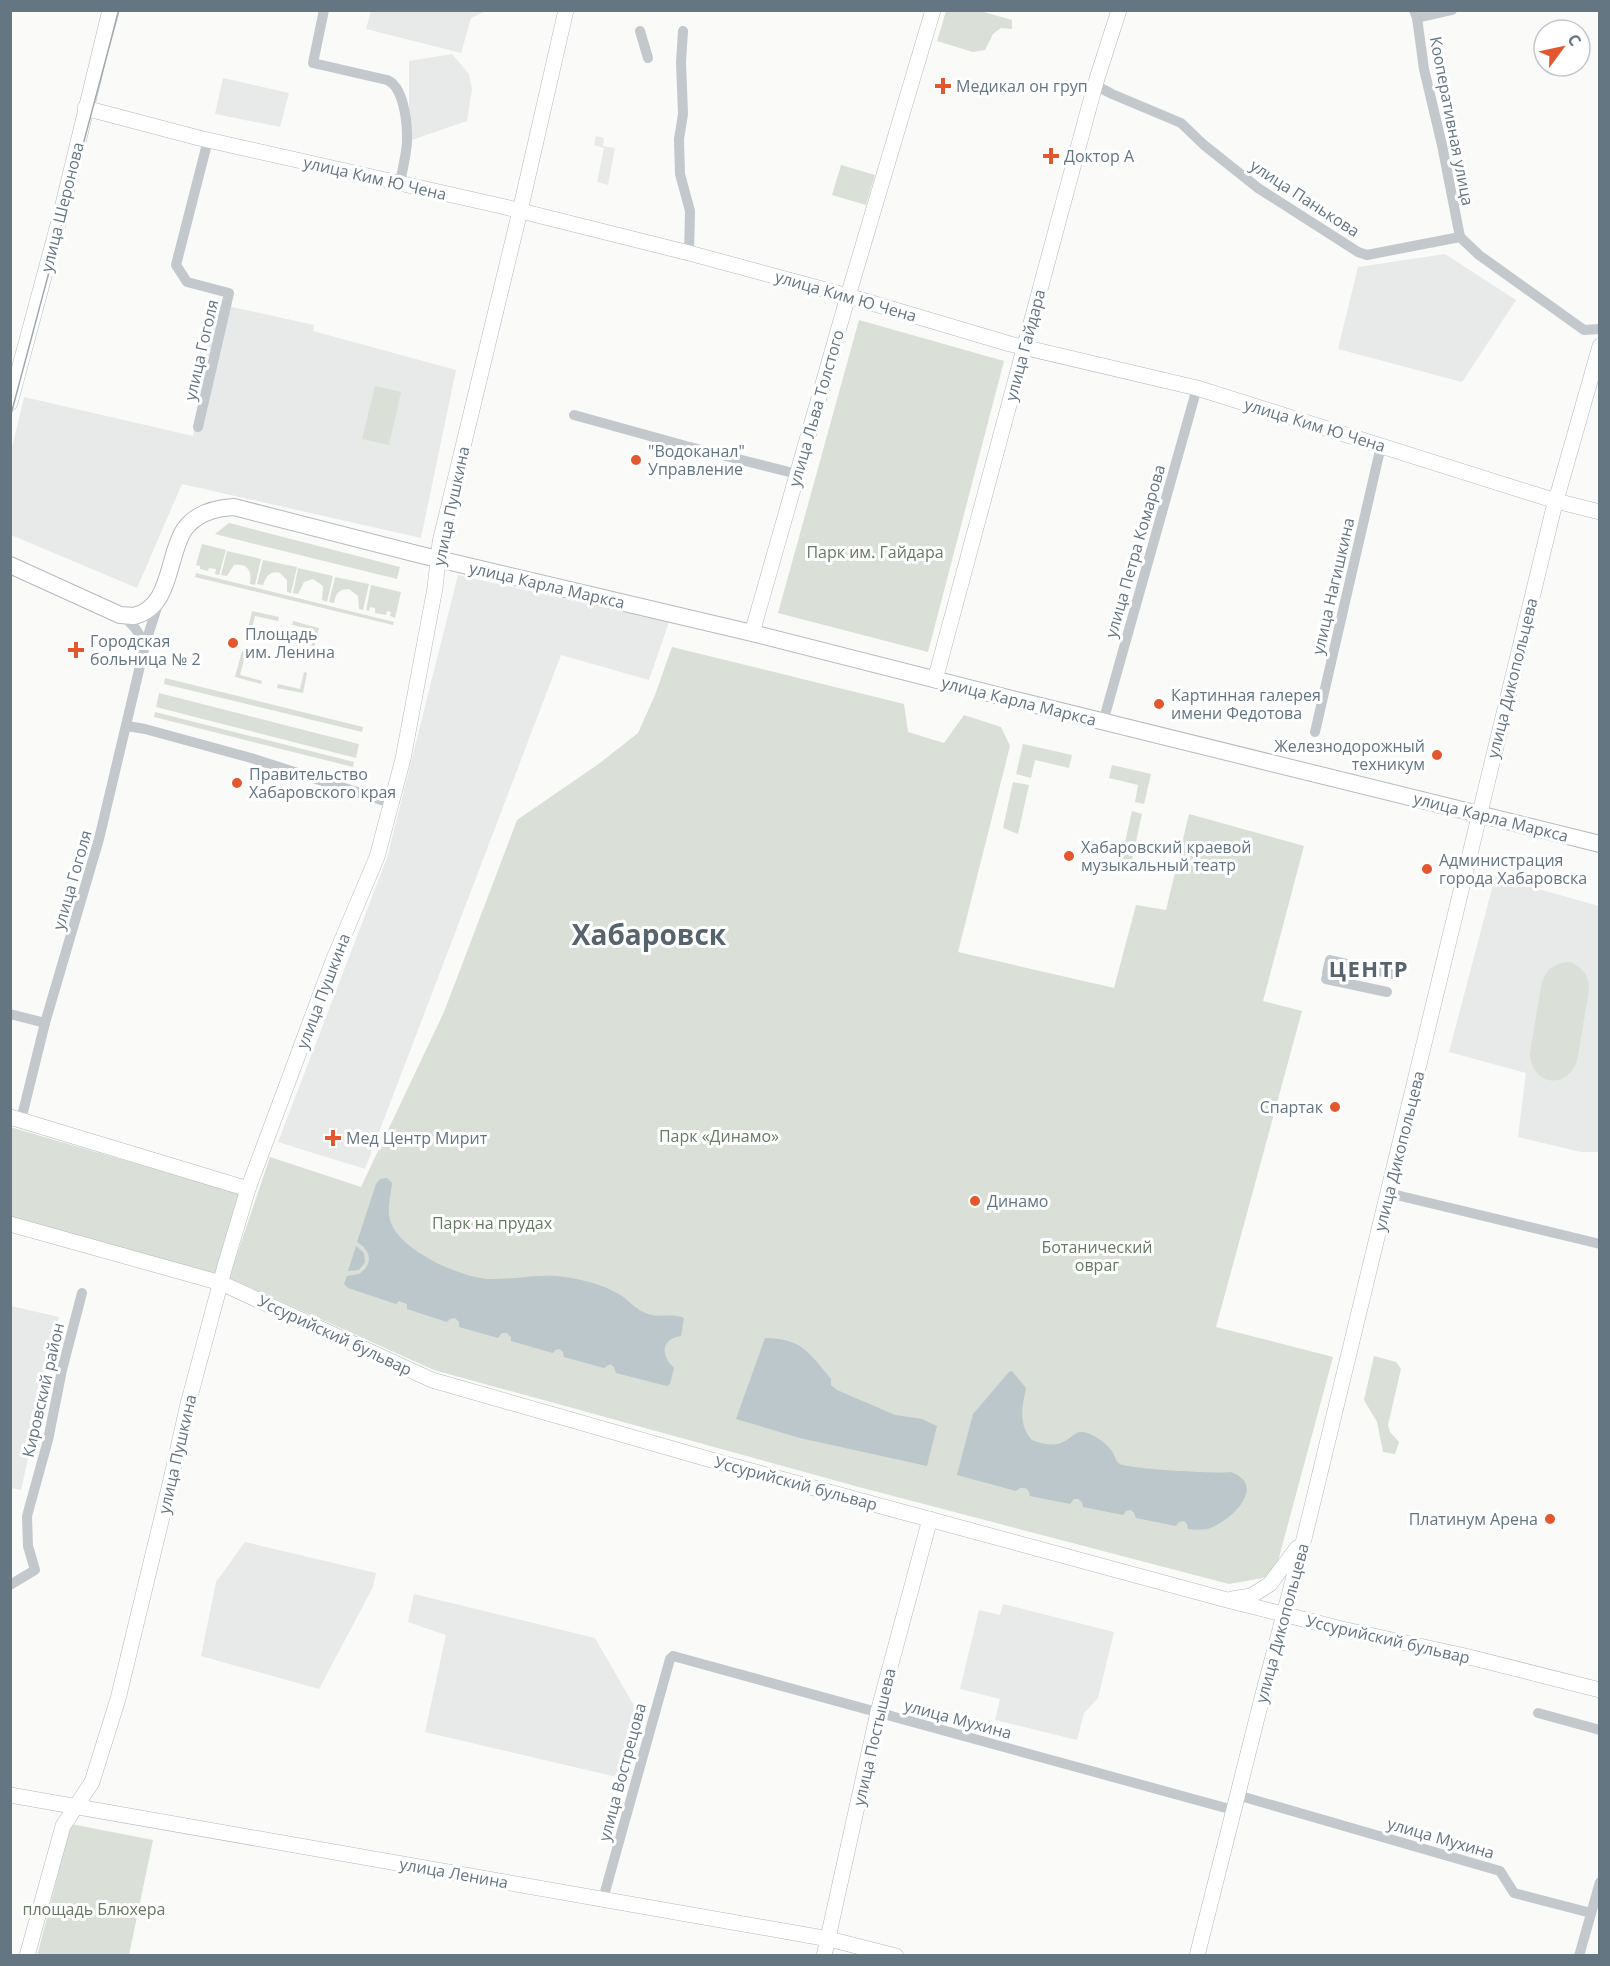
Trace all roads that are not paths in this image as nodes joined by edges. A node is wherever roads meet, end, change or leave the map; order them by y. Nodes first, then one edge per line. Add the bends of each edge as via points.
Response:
1 (110, 10) edge
2 (324, 10) edge
3 (566, 10) edge
4 (933, 10) edge
5 (1119, 10) edge
6 (1452, 10) edge
7 (1416, 14) edge
8 (683, 31) dead end
9 (640, 32) dead end
10 (648, 58) dead end
11 (1095, 85) junction
12 (85, 108) junction
13 (208, 140) junction
14 (399, 184) junction
15 (520, 211) junction
16 (1460, 237) junction
17 (689, 253) junction
18 (848, 296) junction
19 (1599, 329) edge
20 (1599, 346) edge
21 (1024, 347) junction
22 (1197, 388) junction
23 (10, 403) edge
24 (574, 415) dead end
25 (198, 427) dead end
26 (1381, 446) junction
27 (797, 474) junction
28 (1556, 501) junction
29 (1599, 512) edge
30 (438, 559) junction
31 (10, 565) edge
32 (161, 592) junction
33 (120, 615) junction
34 (752, 633) junction
35 (145, 645) junction
36 (935, 680) junction
37 (1103, 722) junction
38 (127, 726) junction
39 (1315, 732) dead end
40 (391, 803) junction
41 (1479, 815) junction
42 (1599, 844) edge
43 (1365, 968) junction
44 (1391, 974) dead end
45 (1360, 986) junction
46 (1387, 992) dead end
47 (10, 1014) edge
48 (45, 1023) junction
49 (16, 1119) edge
50 (248, 1189) junction
51 (1388, 1193) junction
52 (10, 1224) edge
53 (1599, 1244) edge
54 (221, 1282) junction
55 (82, 1293) dead end
56 (930, 1519) junction
57 (1305, 1535) junction
58 (10, 1585) edge
59 (1227, 1600) junction
60 (1284, 1614) junction
61 (675, 1657) joint
62 (1599, 1690) edge
63 (878, 1712) junction
64 (1538, 1713) dead end
65 (1599, 1730) edge
66 (10, 1795) edge
67 (1235, 1803) junction
68 (76, 1806) junction
69 (1599, 1882) edge
70 (603, 1899) junction
71 (1591, 1913) junction
72 (829, 1939) junction
73 (27, 1956) edge
74 (824, 1956) edge
75 (896, 1956) edge
76 (1197, 1956) edge
77 (1579, 1956) edge

1 - 12 street, улица Шеронова
2 - 14 street via 313,63 387,80 399,90 407,137
3 - 15 street, улица Пушкина
4 - 18 street, улица Льва Толстого
5 - 11 street, улица Гайдара
6 - 7 street
7 - 16 street, Кооперативная улица
8 - 17 street via 683,114 679,139 680,174 690,211
9 - 10 street
11 - 16 street, улица Панькова via 1181,123 1258,188 1358,252 1367,255
11 - 21 street, улица Гайдара
12 - 13 street, улица Ким Ю Чена
12 - 23 street, улица Шеронова
13 - 14 street, улица Ким Ю Чена
13 - 25 street, улица Гоголя via 176,265 187,282 229,293
14 - 15 street, улица Ким Ю Чена
15 - 17 street, улица Ким Ю Чена
15 - 30 street, улица Пушкина
16 - 19 street via 1584,330
17 - 18 street, улица Ким Ю Чена
18 - 21 street, улица Ким Ю Чена
18 - 27 street, улица Льва Толстого
20 - 28 street, улица Дикопольцева
21 - 22 street, улица Ким Ю Чена
21 - 36 street, улица Гайдара
22 - 26 street, улица Ким Ю Чена
22 - 37 street, улица Петра Комарова
24 - 27 street
26 - 28 street, улица Ким Ю Чена
26 - 39 street, улица Нагишкина
27 - 34 street, улица Льва Толстого
28 - 29 street, улица Ким Ю Чена
28 - 41 street, улица Дикопольцева
30 - 32 main road, улица Карла Маркса via 234,507 224,508 203,515 185,529
30 - 34 main road, улица Карла Маркса
30 - 40 street, улица Пушкина via 403,759
31 - 33 main road
32 - 33 main road via 147,609 134,616
32 - 35 street, улица Гоголя
33 - 35 street via 130,621
34 - 36 main road, улица Карла Маркса
35 - 38 street, улица Гоголя
36 - 37 main road, улица Карла Маркса
37 - 41 main road, улица Карла Маркса
38 - 40 street via 251,758
38 - 48 street, улица Гоголя via 86,890
40 - 50 street, улица Пушкина via 377,857 333,961
41 - 42 main road, улица Карла Маркса
41 - 51 street, улица Дикопольцева
43 - 44 street
43 - 45 street
43 - 45 street via 1330,960 1326,976
45 - 46 street
47 - 48 street
48 - 49 street, улица Гоголя
49 - 50 street
50 - 54 street, улица Пушкина
51 - 53 street
51 - 57 street, улица Дикопольцева
52 - 54 street, Уссурийский бульвар
54 - 56 street, Уссурийский бульвар via 432,1380
54 - 68 street, улица Пушкина via 118,1699 92,1782
55 - 58 street, Кировский район via 27,1516 28,1546 35,1570
56 - 59 street, Уссурийский бульвар
56 - 63 street, улица Постышева
57 - 59 street via 1270,1584 1251,1596
57 - 60 street, улица Дикопольцева
59 - 60 street, Уссурийский бульвар
60 - 62 street, Уссурийский бульвар
60 - 67 street, улица Дикопольцева
61 - 63 street, улица Мухина
61 - 70 street, улица Вострецова via 670,1659
63 - 67 street, улица Мухина
63 - 72 street, улица Постышева
64 - 65 street
66 - 68 street, улица Ленина
67 - 71 street, улица Мухина via 1500,1871 1514,1893
67 - 76 street, улица Дикопольцева
68 - 70 street, улица Ленина
68 - 73 street, улица Пушкина via 63,1826
69 - 71 street
70 - 72 street, улица Ленина
71 - 77 street
72 - 74 street, улица Постышева
72 - 75 street, улица Ленина

